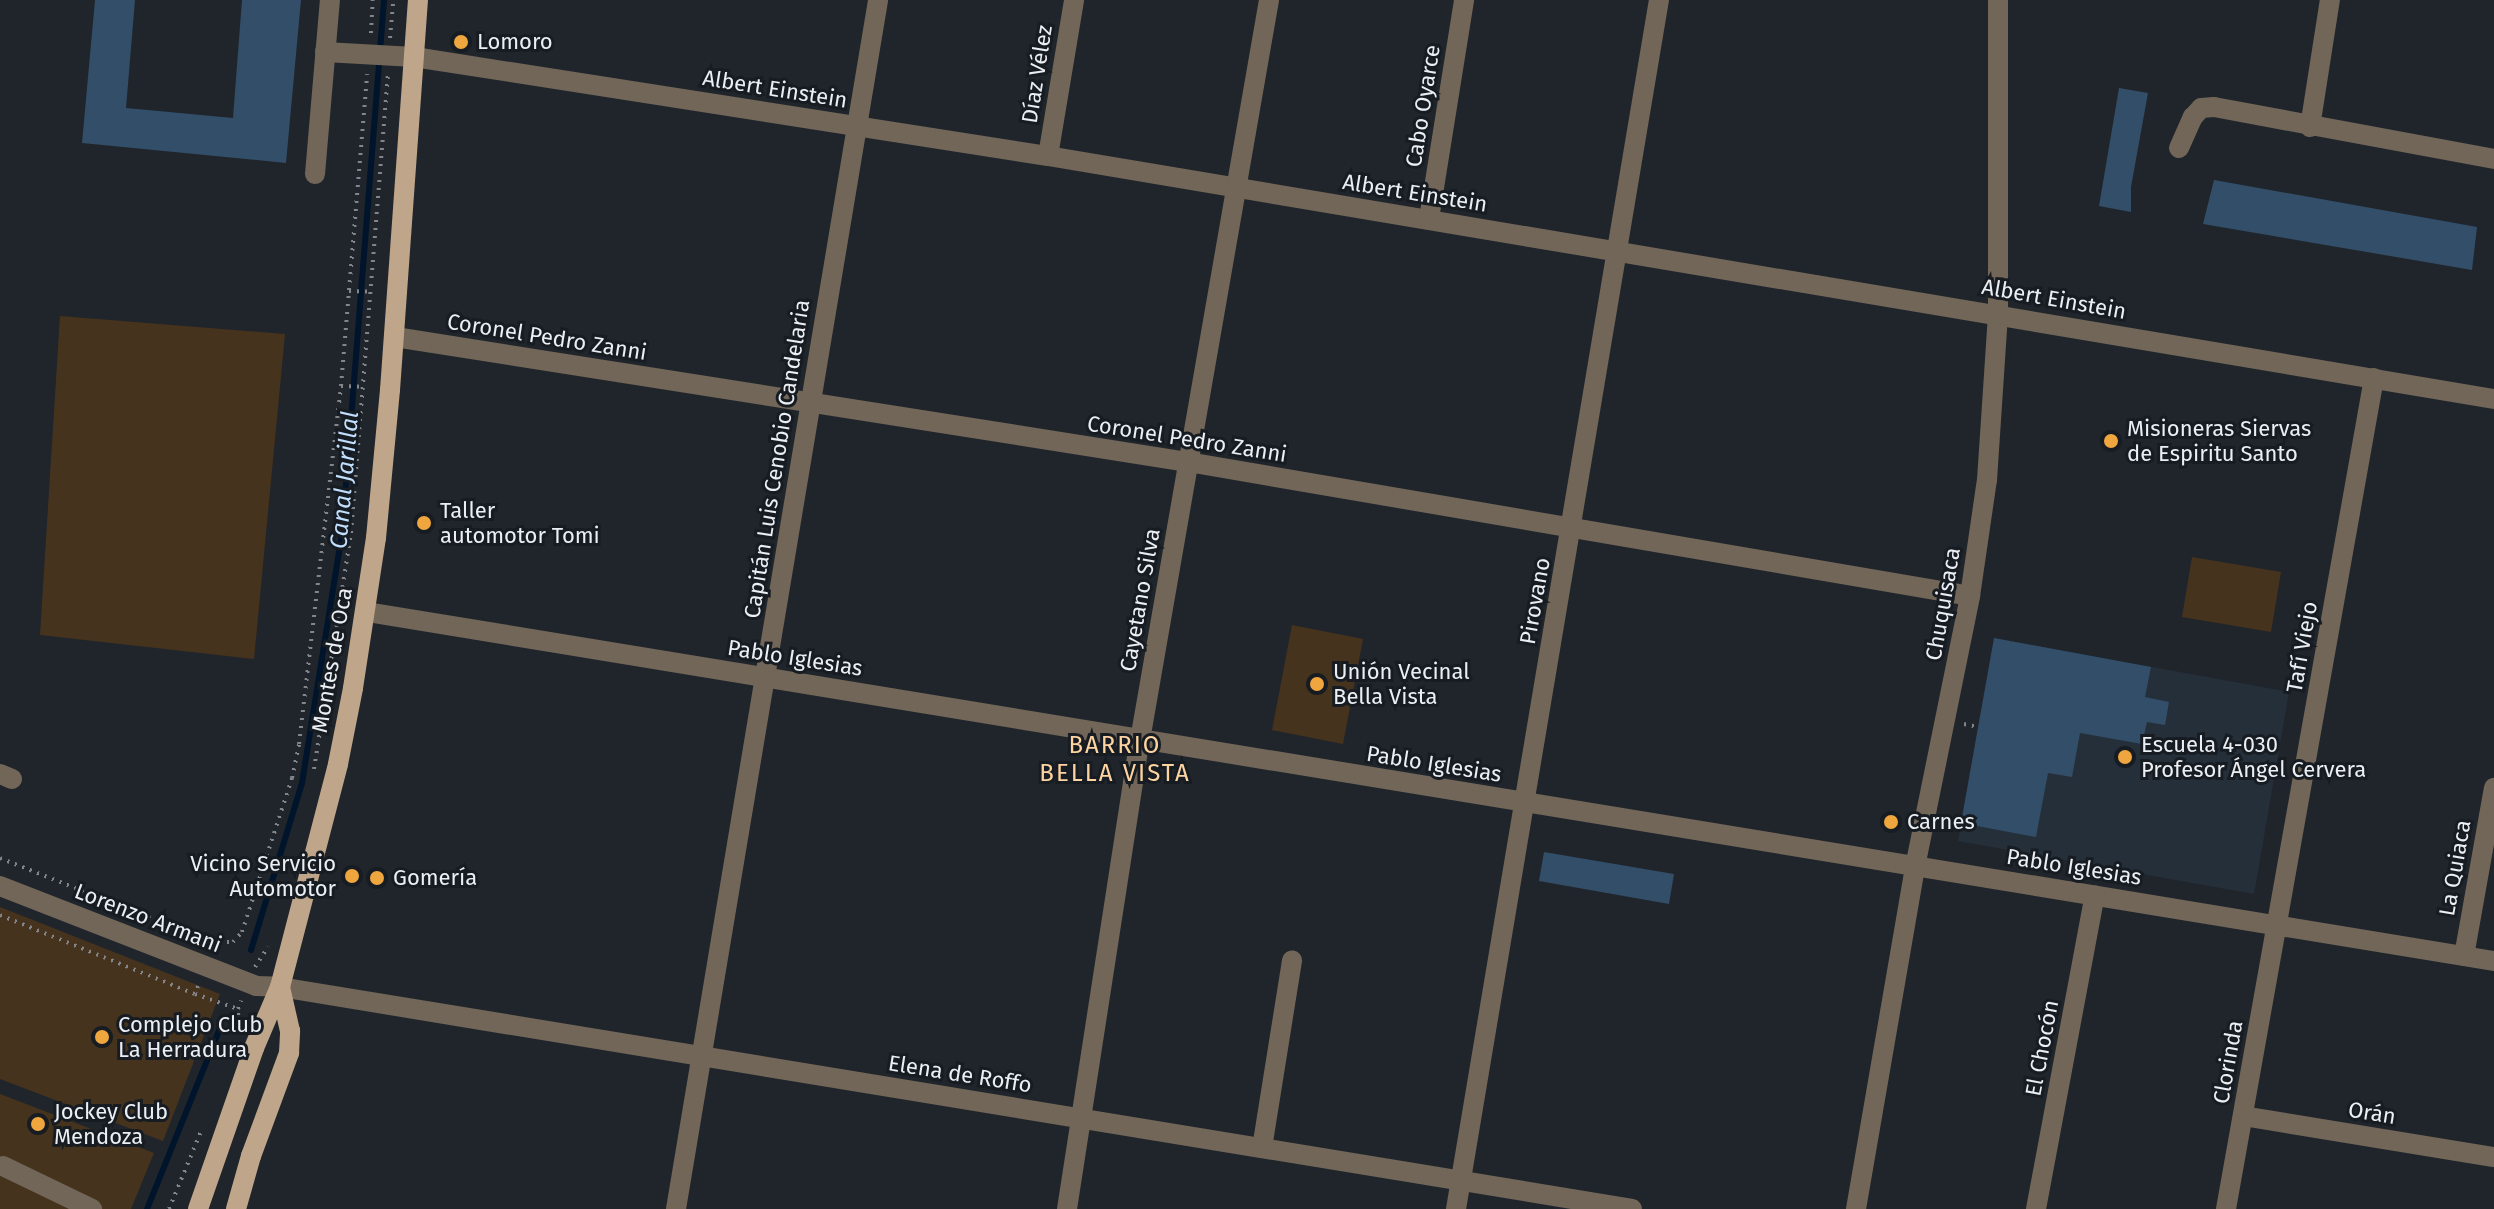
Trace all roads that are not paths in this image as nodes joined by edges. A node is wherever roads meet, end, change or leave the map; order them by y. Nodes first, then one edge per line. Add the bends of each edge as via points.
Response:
1 (330, 0) edge
2 (418, 0) edge
3 (878, 0) edge
4 (1074, 0) edge
5 (1269, 0) edge
6 (1464, 0) edge
7 (1659, 0) edge
8 (1998, 0) edge
9 (2330, 0) edge
10 (325, 52) junction
11 (414, 57) junction
12 (857, 126) junction
13 (2310, 127) junction
14 (2179, 148) dead end
15 (1048, 156) junction
16 (2494, 159) edge
17 (315, 174) dead end
18 (1237, 188) junction
19 (1429, 219) junction
20 (1617, 251) junction
21 (1998, 314) junction
22 (395, 337) junction
23 (2374, 378) junction
24 (2494, 399) edge
25 (810, 402) junction
26 (1188, 462) junction
27 (1571, 529) junction
28 (1970, 596) junction
29 (367, 612) junction
30 (765, 678) junction
31 (1140, 740) junction
32 (2494, 788) edge
33 (1524, 803) junction
34 (1915, 867) junction
35 (0, 886) edge
36 (2095, 895) junction
37 (2277, 924) junction
38 (2464, 956) junction
39 (1292, 960) dead end
40 (2494, 961) edge
41 (280, 987) junction
42 (701, 1056) junction
43 (2243, 1116) junction
44 (1080, 1118) junction
45 (1262, 1148) junction
46 (2494, 1157) edge
47 (3, 1166) dead end
48 (1461, 1181) junction
49 (92, 1209) edge
50 (198, 1209) edge
51 (236, 1209) edge
52 (676, 1209) edge
53 (1067, 1209) edge
54 (1456, 1209) edge
55 (1632, 1209) edge
56 (1856, 1209) edge
57 (2036, 1209) edge
58 (2226, 1209) edge

1 - 10 street
2 - 11 main road, Montes de Oca
3 - 12 street, Capitán Luis Cenobio Candelaria
4 - 15 street, Díaz Vélez
5 - 18 street, Cayetano Silva
6 - 19 street, Cabo Oyarce
7 - 20 street, Pirovano
8 - 21 street, Chuquisaca
9 - 13 street
10 - 11 street, Albert Einstein
10 - 17 street
11 - 12 street, Albert Einstein
11 - 22 main road, Montes de Oca
12 - 15 street, Albert Einstein
12 - 25 street, Capitán Luis Cenobio Candelaria
13 - 14 street via 2201,108
13 - 16 street
15 - 18 street, Albert Einstein
18 - 19 street, Albert Einstein
18 - 26 street, Cayetano Silva
19 - 20 street, Albert Einstein
20 - 21 street, Albert Einstein
20 - 27 street, Pirovano
21 - 23 street, Albert Einstein
21 - 28 street, Chuquisaca via 1987,480
22 - 25 street, Coronel Pedro Zanni
22 - 29 main road, Montes de Oca
23 - 24 street, Albert Einstein
23 - 37 street, Tafí Viejo
25 - 26 street, Coronel Pedro Zanni
25 - 30 street, Capitán Luis Cenobio Candelaria
26 - 27 street, Coronel Pedro Zanni
26 - 31 street, Cayetano Silva
27 - 28 street, Coronel Pedro Zanni
27 - 33 street, Pirovano
28 - 34 street, Chuquisaca
29 - 30 street, Pablo Iglesias
29 - 41 main road, Montes de Oca via 338,764
30 - 31 street, Pablo Iglesias
30 - 42 street, Capitán Luis Cenobio Candelaria
31 - 33 street, Pablo Iglesias
31 - 44 street, Cayetano Silva
32 - 38 street, La Quiaca
33 - 34 street, Pablo Iglesias
33 - 48 street, Pirovano
34 - 36 street, Pablo Iglesias
34 - 56 street, Chuquisaca
35 - 41 street, Lorenzo Armani via 248,983
36 - 37 street, Pablo Iglesias
36 - 57 street, El Chocón
37 - 38 street, Pablo Iglesias
37 - 43 street, Clorinda
38 - 40 street, Pablo Iglesias
39 - 45 street
41 - 42 street, Elena de Roffo
41 - 50 main road, Montes de Oca
41 - 51 main road, Montes de Oca via 289,1053
42 - 44 street, Elena de Roffo
42 - 52 street, Capitán Luis Cenobio Candelaria
43 - 46 street, Orán
43 - 58 street, Clorinda
44 - 45 street, Elena de Roffo
44 - 53 street, Cayetano Silva
45 - 48 street, Elena de Roffo
47 - 49 street
48 - 54 street, Pirovano
48 - 55 street, Elena de Roffo

